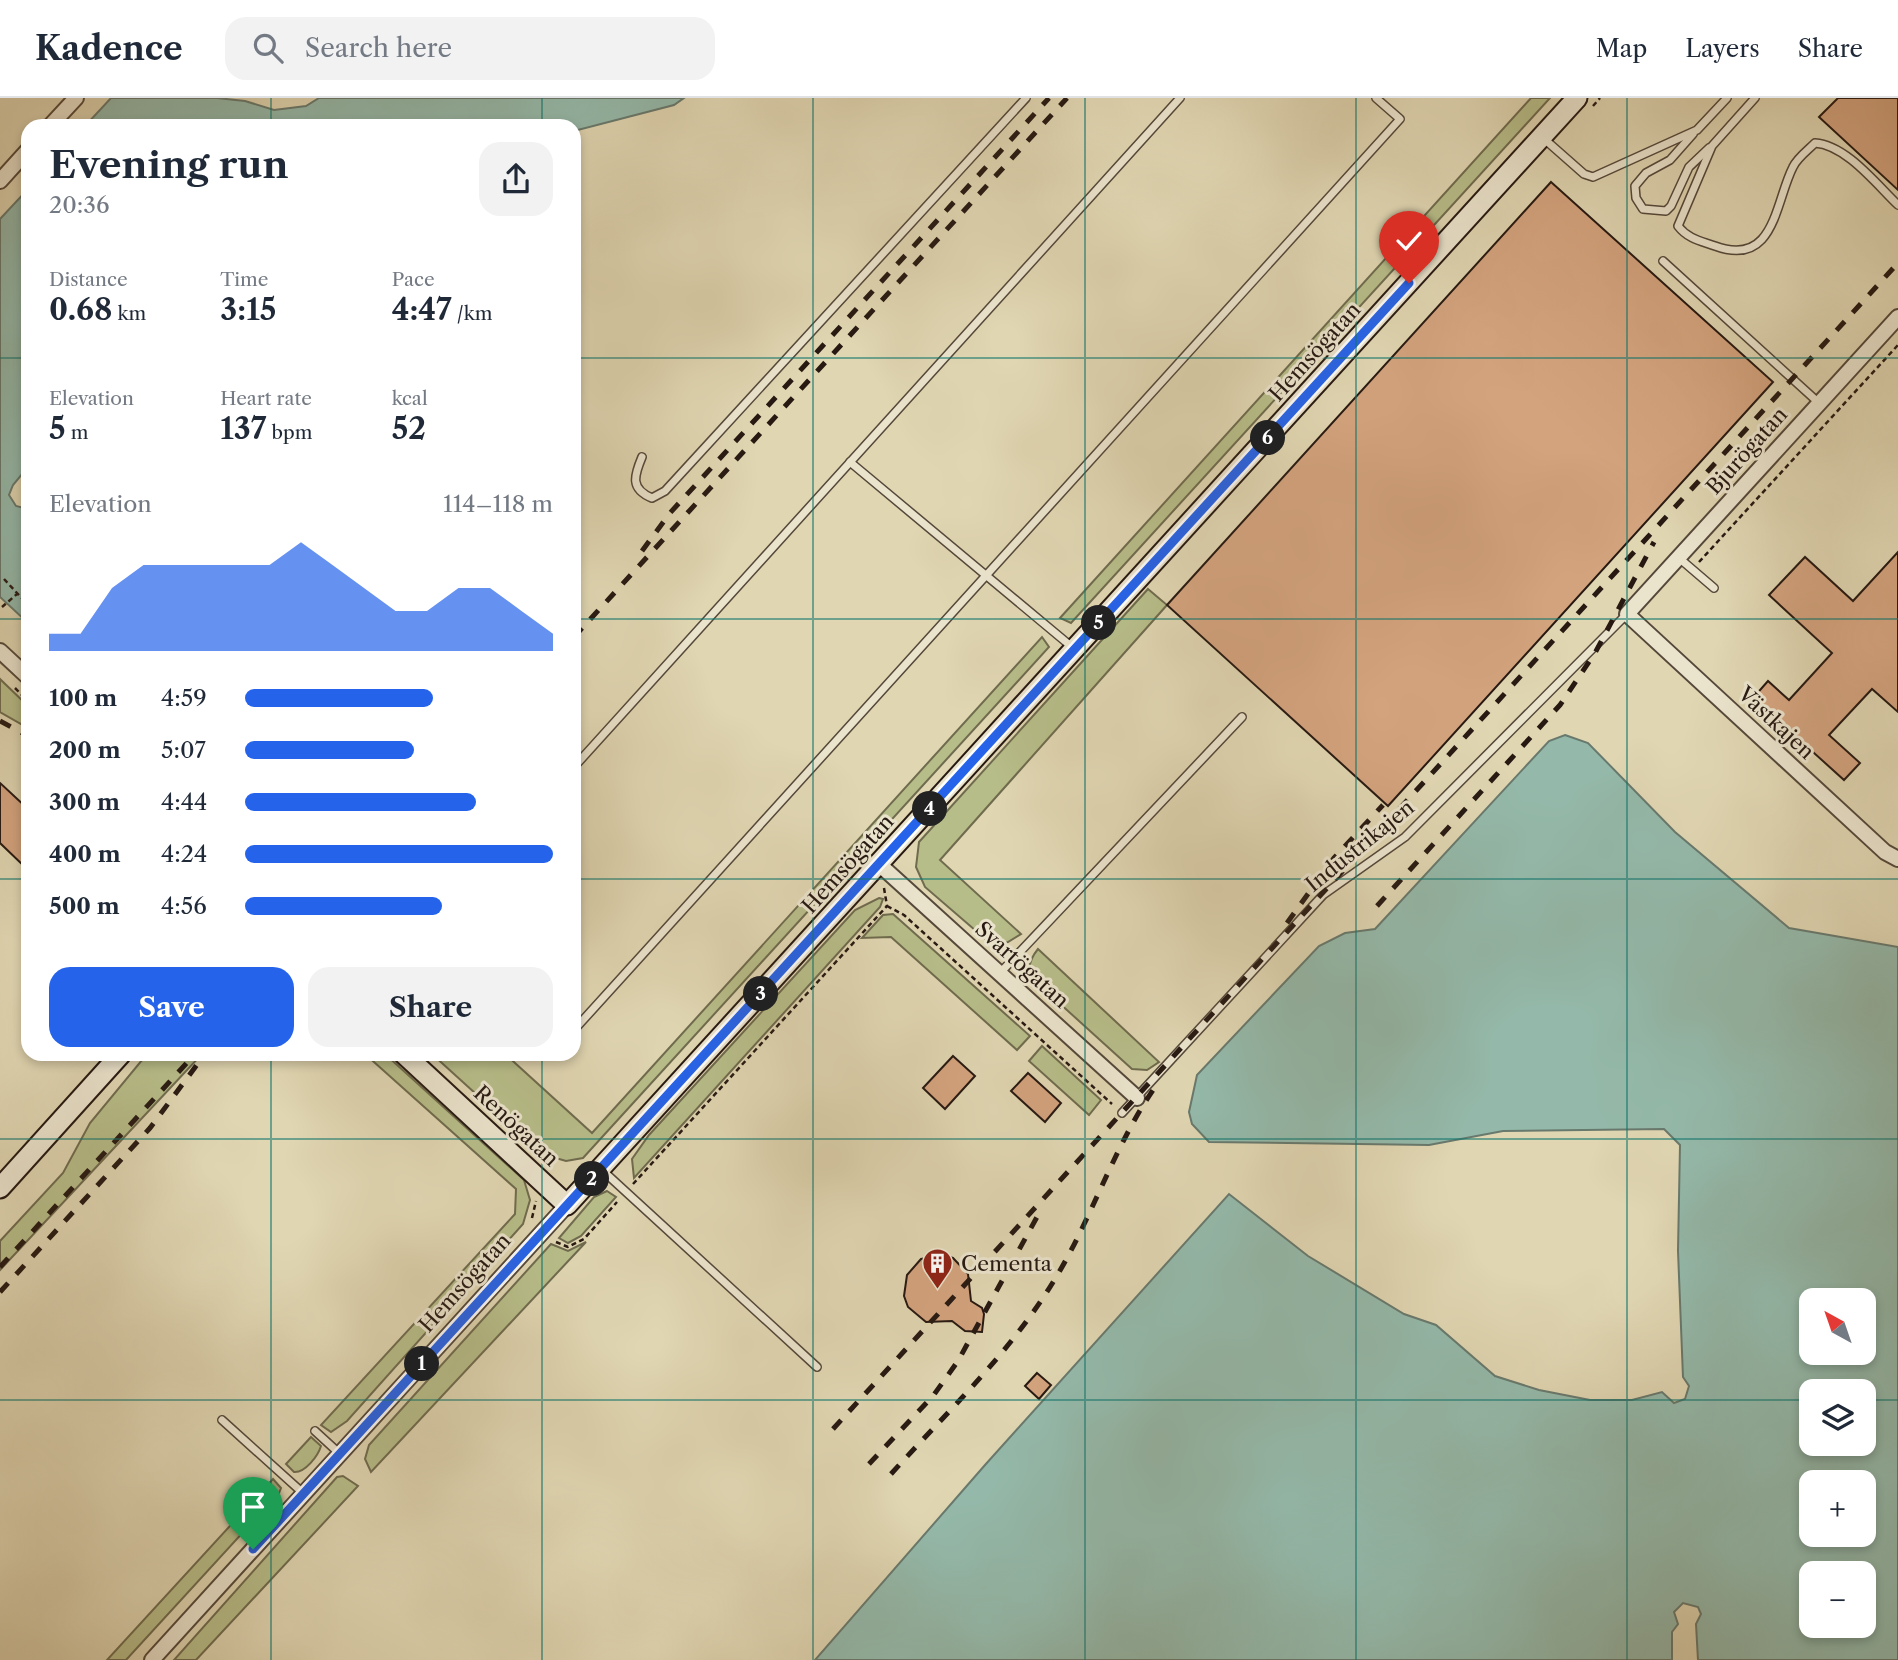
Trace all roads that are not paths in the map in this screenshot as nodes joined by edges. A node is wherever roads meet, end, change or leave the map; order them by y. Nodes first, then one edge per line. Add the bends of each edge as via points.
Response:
1 (1026, 98) edge
2 (1181, 98) edge
3 (1376, 98) edge
4 (1727, 98) edge
5 (1755, 98) edge
6 (73, 99) edge
7 (1574, 99) edge
8 (56, 119) edge
9 (1699, 128) junction
10 (1542, 136) junction
11 (1712, 146) junction
12 (21, 158) edge
13 (0, 181) edge
14 (1898, 205) edge
15 (1663, 261) dead end
16 (1898, 317) edge
17 (1820, 403) junction
18 (642, 457) dead end
19 (850, 462) junction
20 (1678, 558) junction
21 (989, 575) junction
22 (1714, 589) dead end
23 (1627, 614) junction
24 (1076, 649) junction
25 (0, 651) edge
26 (21, 670) edge
27 (1242, 718) dead end
28 (581, 759) edge
29 (1898, 859) edge
30 (879, 864) junction
31 (1000, 973) junction
32 (581, 1022) edge
33 (115, 1061) edge
34 (412, 1061) edge
35 (1136, 1098) junction
36 (1122, 1113) road end
37 (601, 1169) junction
38 (0, 1188) edge
39 (567, 1205) junction
40 (817, 1367) dead end
41 (222, 1420) dead end
42 (315, 1432) dead end
43 (340, 1454) junction
44 (304, 1494) junction
45 (152, 1660) edge

1 - 18 lane via 665,491 652,499 636,486
2 - 19 lane
3 - 21 lane via 1400,119
4 - 9 lane
5 - 11 lane
6 - 8 street
7 - 10 street, Hemsögatan
9 - 10 lane via 1592,177
9 - 11 lane via 1670,160 1646,173 1635,186 1643,209 1666,211 1689,167
10 - 24 street, Hemsögatan
11 - 14 lane via 1678,226 1685,236 1732,253 1755,246 1771,228 1793,165 1815,142 1826,143 1845,156
12 - 13 street
15 - 17 lane
16 - 17 street, Bjurögatan
17 - 20 street, Bjurögatan
19 - 21 lane
19 - 28 lane
20 - 22 lane
20 - 23 street, Bjurögatan
21 - 24 lane
21 - 32 lane
23 - 29 street, Västkajen via 1885,852
23 - 35 lane, Industrikajen via 1405,837 1323,895
24 - 30 street, Hemsögatan
25 - 26 street
27 - 31 lane
30 - 31 street, Svartögatan
30 - 37 street, Hemsögatan
31 - 35 street, Svartögatan
33 - 38 street
34 - 39 street, Renögatan
35 - 36 lane, Industrikajen
37 - 39 street, Hemsögatan
37 - 40 lane
39 - 43 street, Hemsögatan
41 - 44 lane
42 - 43 lane
43 - 44 street, Hemsögatan
44 - 45 street, Hemsögatan

